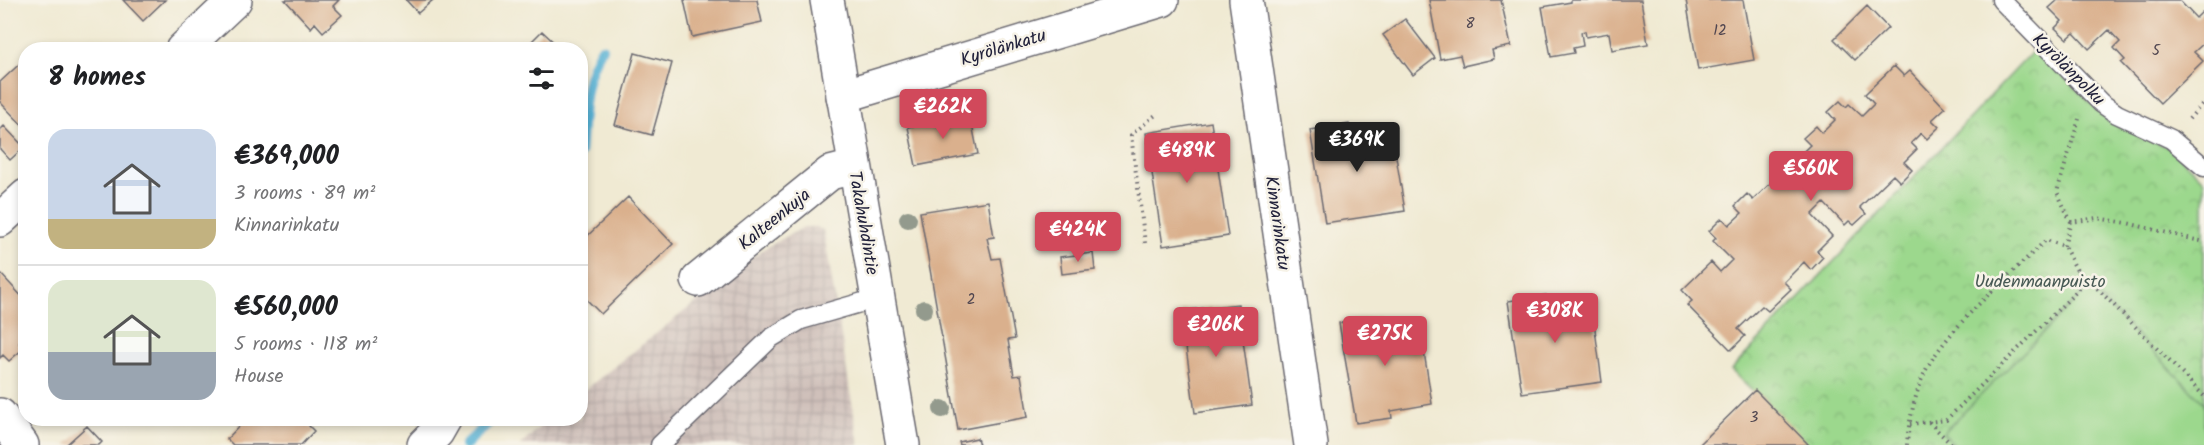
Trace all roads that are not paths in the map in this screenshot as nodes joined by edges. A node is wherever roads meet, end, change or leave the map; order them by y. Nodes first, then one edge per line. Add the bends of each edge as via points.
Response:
1 (235, 0) edge
2 (827, 0) edge
3 (1162, 0) edge
4 (1246, 0) edge
5 (2008, 2) edge
6 (190, 42) edge
7 (843, 96) junction
8 (854, 166) junction
9 (2204, 167) edge
10 (18, 203) edge
11 (0, 220) edge
12 (698, 280) dead end
13 (877, 298) junction
14 (0, 415) edge
15 (440, 426) edge
16 (22, 445) edge
17 (424, 445) edge
18 (660, 445) edge
19 (903, 445) edge
20 (1311, 445) edge

1 - 6 street
2 - 7 street, Takahuhdintie
3 - 7 street, Kyrölänkatu
4 - 20 street, Kinnarinkatu
5 - 9 lane, Kyrölänpolku via 2102,103 2171,139
7 - 8 street, Takahuhdintie
8 - 12 street, Kalteenkuja via 830,173
8 - 13 street, Takahuhdintie
10 - 11 street
13 - 18 lane via 801,320 771,338
13 - 19 street, Takahuhdintie
14 - 16 street
15 - 17 street

